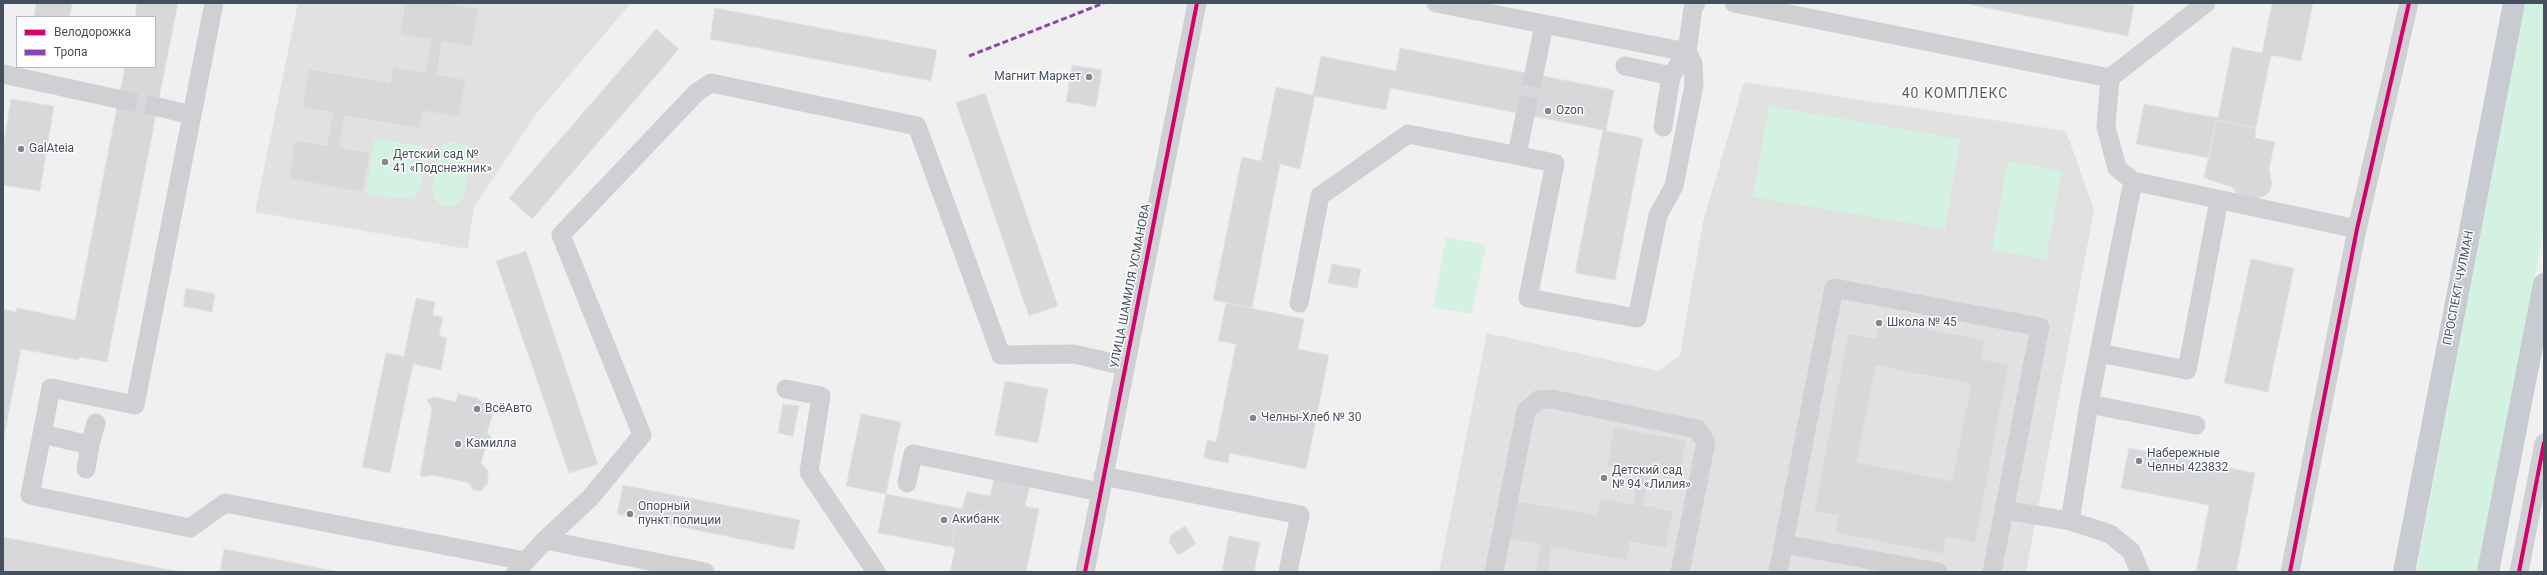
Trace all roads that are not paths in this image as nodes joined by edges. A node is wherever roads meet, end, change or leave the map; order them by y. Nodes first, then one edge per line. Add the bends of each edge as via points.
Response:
1 (214, 3) edge
2 (1197, 3) edge
3 (1440, 3) edge
4 (1696, 3) edge
5 (1734, 3) edge
6 (2206, 3) edge
7 (2409, 3) edge
8 (2514, 3) edge
9 (1776, 7) edge
10 (1544, 25) junction
11 (1687, 52) junction
12 (1625, 66) dead end
13 (3, 74) edge
14 (1534, 74) tunnel mouth
15 (1671, 76) junction
16 (2110, 78) junction
17 (118, 99) tunnel mouth
18 (158, 107) tunnel mouth
19 (192, 114) junction
20 (1525, 115) tunnel mouth
21 (1663, 127) dead end
22 (1517, 155) junction
23 (2133, 181) junction
24 (2219, 200) junction
25 (2357, 229) junction
26 (2544, 284) edge
27 (1299, 303) dead end
28 (2099, 353) junction
29 (1125, 366) junction
30 (786, 389) dead end
31 (2089, 404) junction
32 (96, 423) dead end
33 (2196, 425) dead end
34 (42, 434) junction
35 (2544, 442) edge
36 (90, 445) junction
37 (86, 469) dead end
38 (2541, 473) edge
39 (907, 483) dead end
40 (1102, 484) junction
41 (2005, 510) junction
42 (2070, 521) junction
43 (545, 540) junction
44 (1784, 544) junction
45 (521, 567) edge
46 (1291, 571) edge
47 (706, 572) edge
48 (876, 572) edge
49 (1085, 572) edge
50 (1494, 572) edge
51 (1680, 572) edge
52 (1778, 572) edge
53 (1938, 572) edge
54 (1992, 572) edge
55 (2140, 572) edge
56 (2290, 572) edge
57 (2404, 572) edge
58 (2488, 572) edge
59 (2519, 572) edge

1 - 19 street
2 - 29 street, УЛИЦА ШАМИЛЯ УСМАНОВА
3 - 10 street
4 - 11 street via 1693,8
5 - 9 street
6 - 16 street
7 - 25 street
8 - 57 main road, ПРОСПЕКТ ЧУЛМАН
9 - 16 street
10 - 11 street
10 - 14 street
11 - 15 street
11 - 22 street via 1693,63 1694,85 1674,186 1658,214 1637,318 1528,298 1555,163
12 - 15 street
13 - 17 street
15 - 21 street
16 - 23 street via 2106,127 2117,168
18 - 19 street
19 - 34 street via 135,405 51,388
20 - 22 street
22 - 27 street via 1408,134 1320,196
23 - 24 street
23 - 28 street
24 - 25 street via 2293,208
24 - 28 street via 2187,370
25 - 56 street
26 - 58 main road
28 - 31 street
29 - 40 street, УЛИЦА ШАМИЛЯ УСМАНОВА
29 - 43 street via 1074,354 1001,355 917,126 711,82 697,92 561,235 642,435 591,497
30 - 48 street via 821,396 809,472
31 - 33 street
31 - 42 street
32 - 36 street
34 - 36 street
34 - 45 street via 30,495 190,528 226,502
35 - 38 street
36 - 37 street
38 - 59 street
39 - 40 street via 913,454
40 - 46 street via 1300,515
40 - 49 street, УЛИЦА ШАМИЛЯ УСМАНОВА
41 - 42 street
41 - 44 street via 2040,327 1834,288
41 - 54 street
42 - 55 street via 2110,534 2131,551
43 - 45 street
43 - 47 street
44 - 52 street
44 - 53 street
50 - 51 street via 1526,411 1538,400 1552,400 1698,429 1706,442

